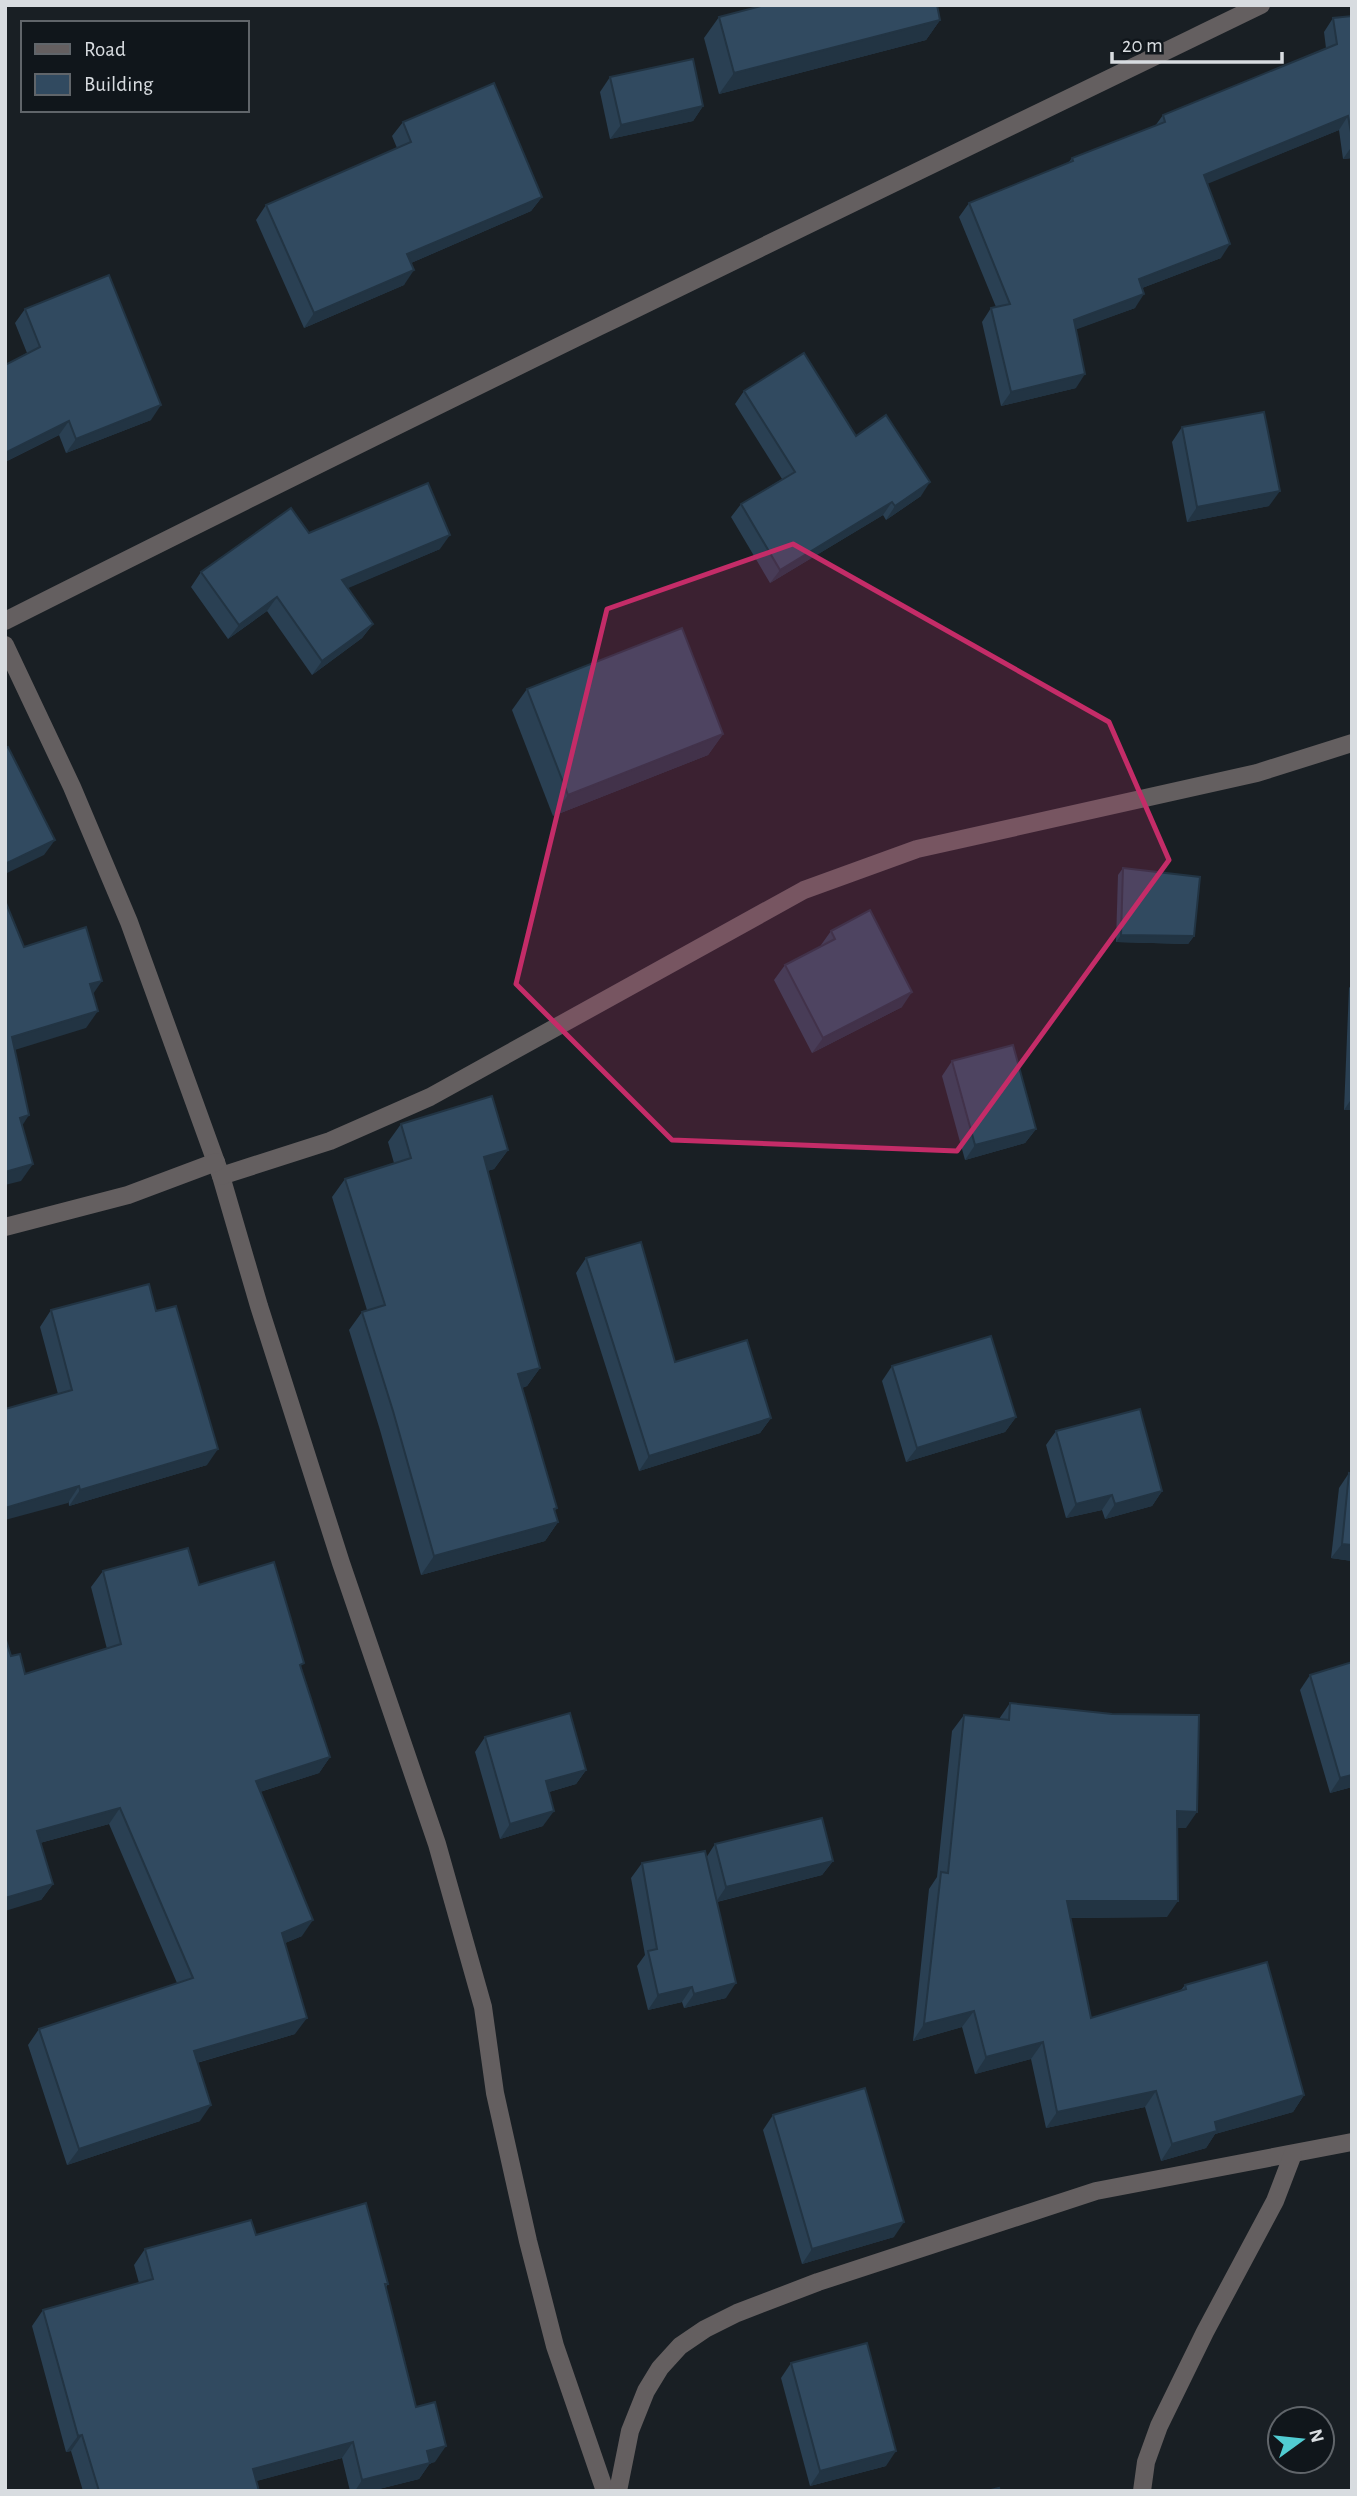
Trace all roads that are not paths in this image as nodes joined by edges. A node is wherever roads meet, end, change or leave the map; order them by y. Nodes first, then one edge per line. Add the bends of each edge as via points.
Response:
1 (1261, 5) edge
2 (5, 621) edge
3 (5, 646) edge
4 (1352, 743) edge
5 (219, 1169) junction
6 (5, 1227) edge
7 (1352, 2142) edge
8 (1293, 2154) junction
9 (605, 2491) edge
10 (618, 2491) edge
11 (1142, 2491) edge

1 - 2 street
3 - 5 street via 129,922
4 - 5 street via 1257,773 917,849 804,890 430,1097 330,1141
5 - 6 street
5 - 9 street via 336,1550 437,1844 483,2007 495,2093 555,2346
7 - 8 street
8 - 10 street via 1096,2191 737,2313 680,2346 660,2368 630,2431
8 - 11 street via 1275,2201 1159,2426

